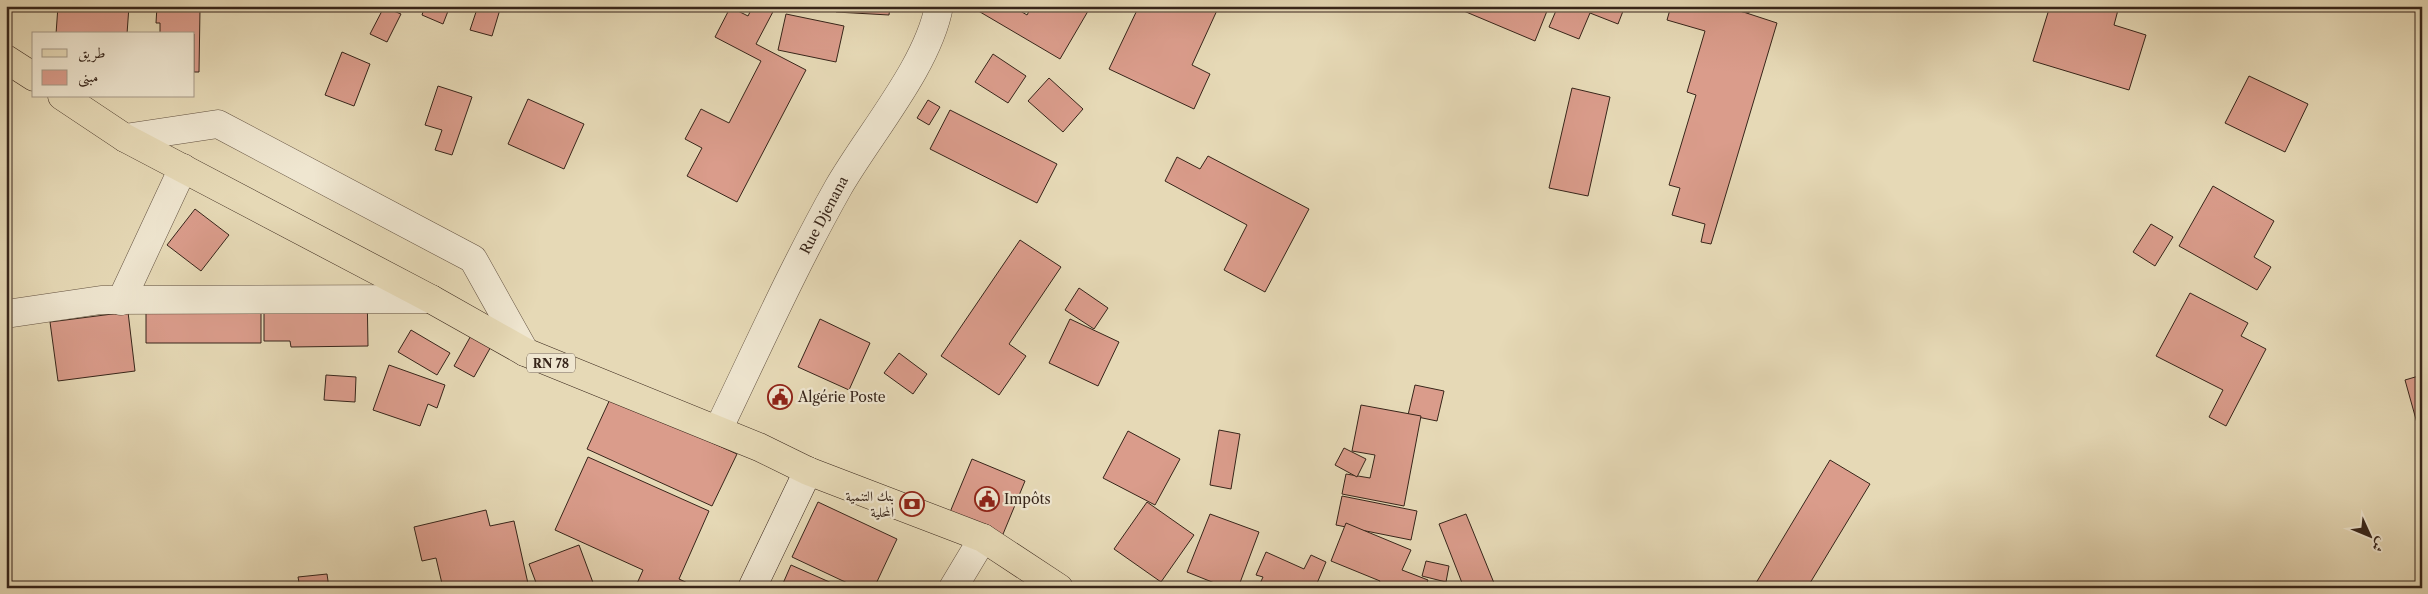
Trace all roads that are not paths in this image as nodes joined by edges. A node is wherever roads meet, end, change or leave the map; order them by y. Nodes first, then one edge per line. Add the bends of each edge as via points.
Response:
1 (939, 6) edge
2 (6, 59) edge
3 (32, 76) edge
4 (65, 98) edge
5 (125, 138) junction
6 (183, 168) junction
7 (432, 300) junction
8 (121, 301) junction
9 (6, 314) edge
10 (525, 352) junction
11 (718, 430) junction
12 (808, 470) junction
13 (983, 538) junction
14 (752, 588) edge
15 (953, 588) edge
16 (1057, 588) edge

1 - 11 street, Rue Djenana via 917,65 855,160 813,233
2 - 3 main road
4 - 5 main road, RN 78
5 - 6 main road, RN 78
5 - 10 street via 218,124 473,259
6 - 7 main road, RN 78
6 - 8 street
7 - 8 street
7 - 10 main road, RN 78
8 - 9 street via 101,300
10 - 11 main road, RN 78
11 - 12 main road, RN 78
12 - 13 main road, RN 78
12 - 14 street
13 - 15 street
13 - 16 main road, RN 78

